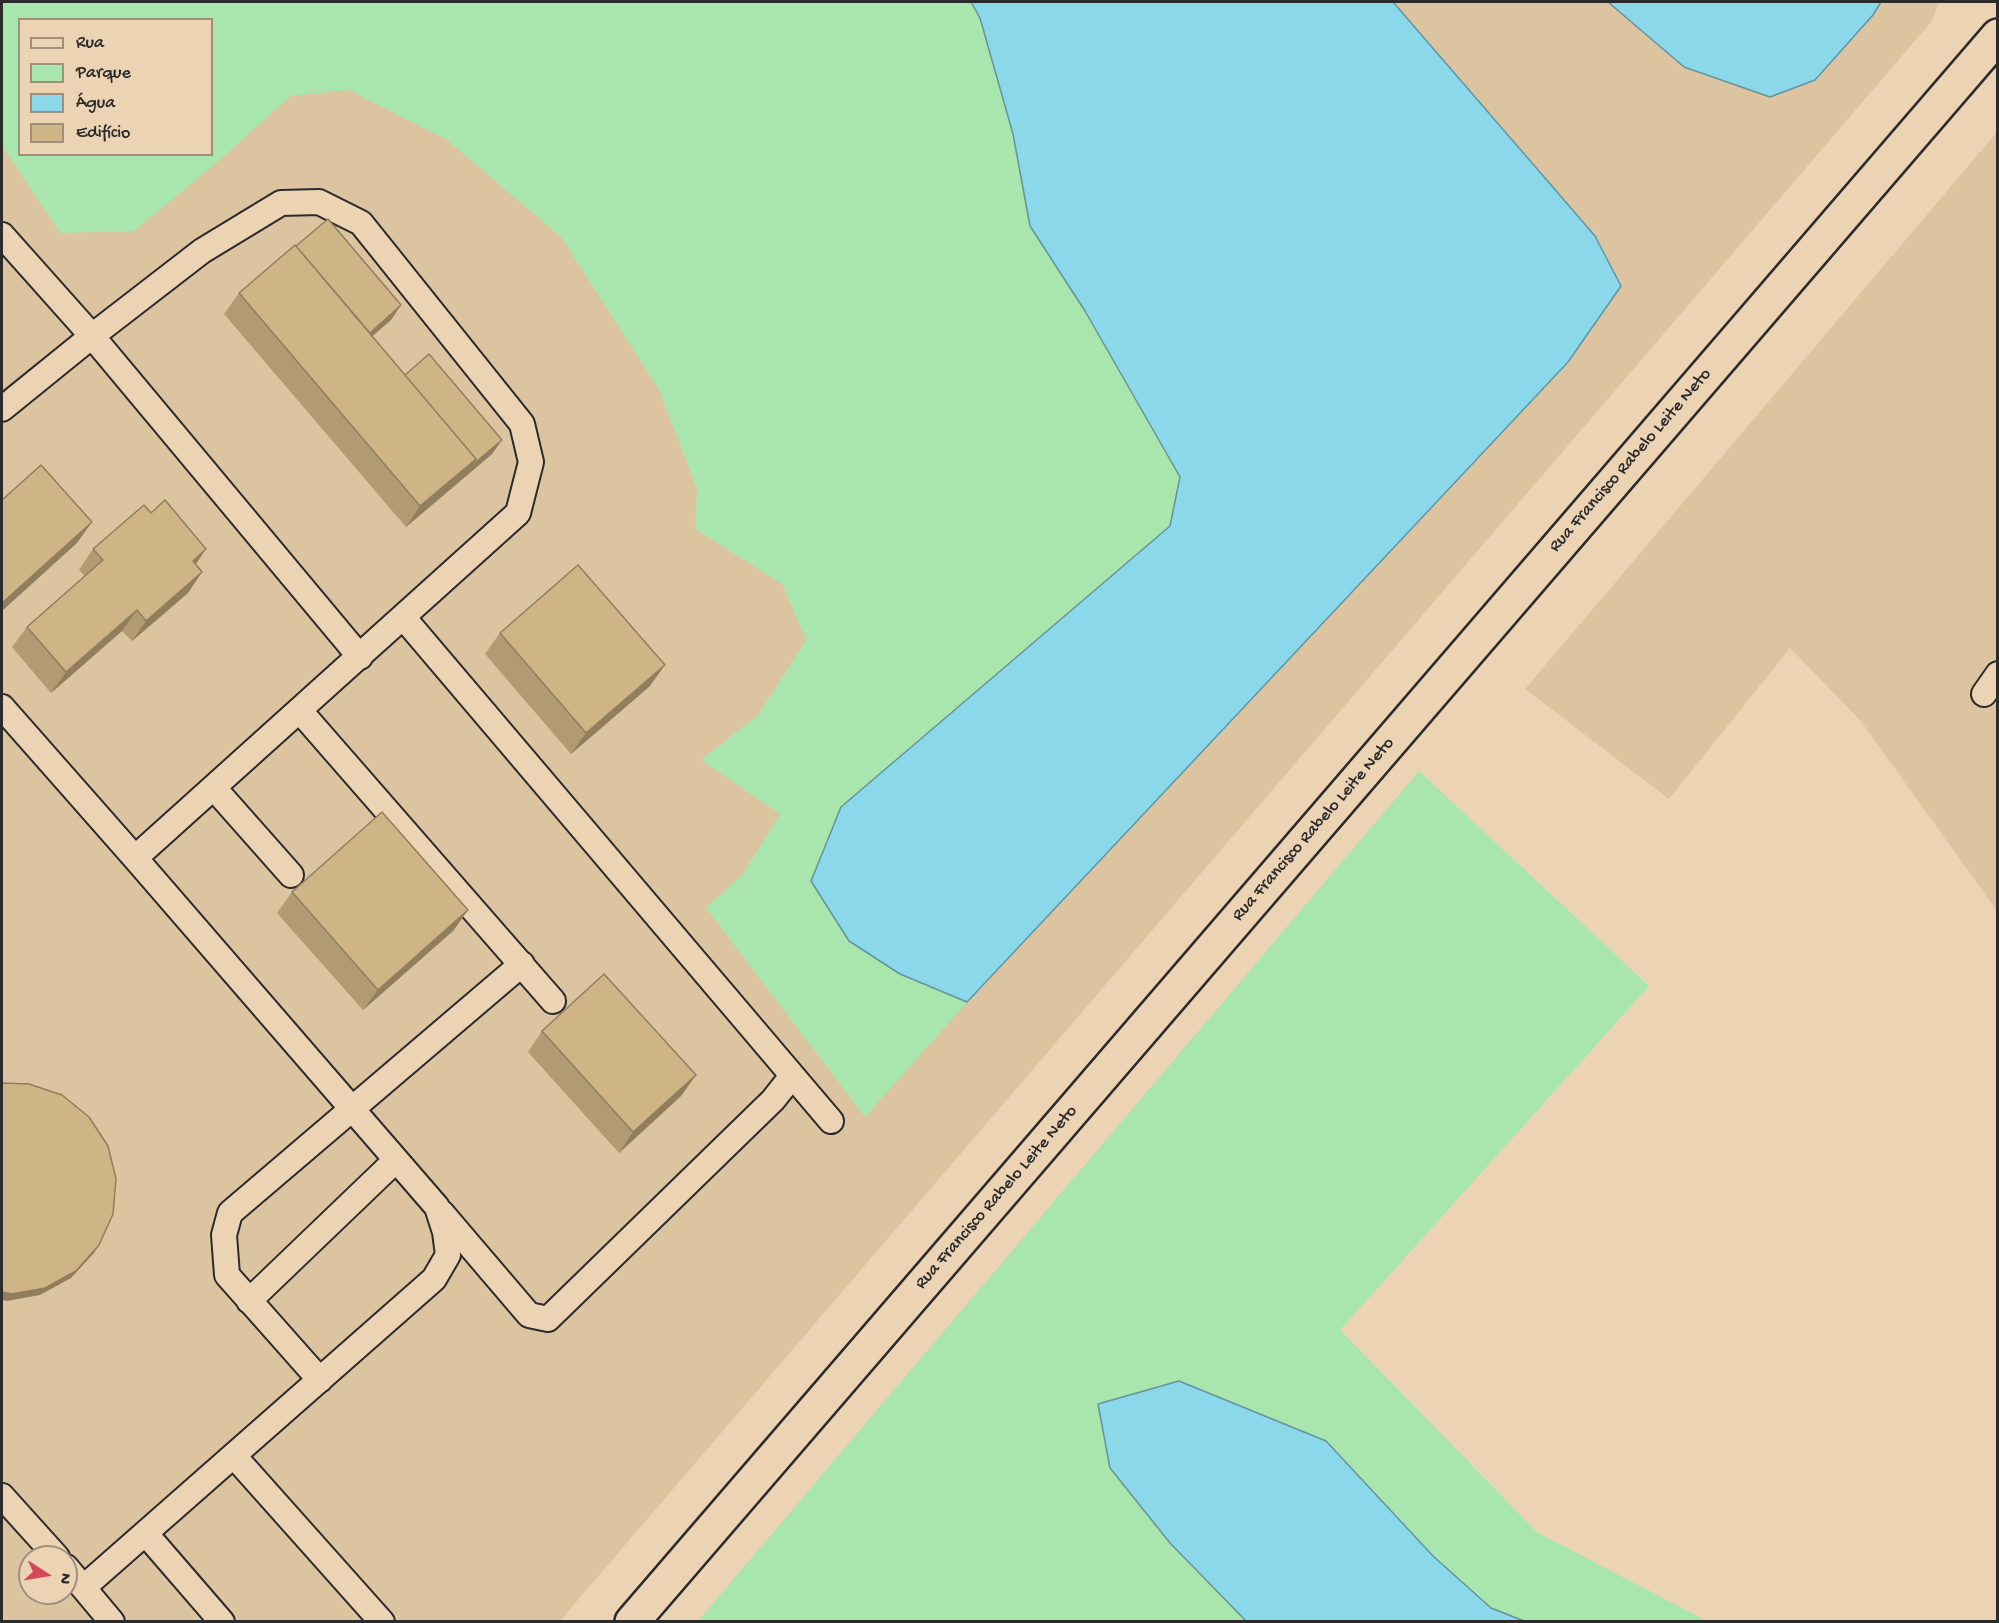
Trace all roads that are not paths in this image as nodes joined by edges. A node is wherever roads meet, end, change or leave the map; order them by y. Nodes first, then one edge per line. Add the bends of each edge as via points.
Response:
1 (1997, 37) edge
2 (2, 235) edge
3 (92, 336) junction
4 (2, 409) edge
5 (403, 617) junction
6 (360, 657) junction
7 (1998, 674) edge
8 (1984, 694) dead end
9 (2, 707) edge
10 (300, 711) junction
11 (214, 788) junction
12 (135, 858) junction
13 (291, 875) dead end
14 (522, 964) junction
15 (553, 1001) dead end
16 (792, 1076) junction
17 (351, 1108) junction
18 (831, 1121) dead end
19 (396, 1160) junction
20 (436, 1207) junction
21 (249, 1301) junction
22 (320, 1380) junction
23 (234, 1455) junction
24 (2, 1496) edge
25 (146, 1534) junction
26 (46, 1545) edge
27 (78, 1581) edge
28 (84, 1587) junction
29 (112, 1622) edge
30 (222, 1622) edge
31 (382, 1622) edge
32 (632, 1622) edge

1 - 32 street, Rua Francisco Rabelo Leite Neto
2 - 3 lane
3 - 4 lane
3 - 5 lane via 202,251 281,203 319,202 361,223 522,424 531,462 518,513
3 - 6 lane
5 - 6 lane
5 - 16 lane
6 - 10 lane
7 - 8 lane
9 - 12 lane
10 - 11 lane
10 - 14 lane
11 - 12 lane
11 - 13 lane
12 - 17 lane
14 - 15 lane
14 - 17 lane
16 - 18 lane
16 - 20 lane via 548,1319 529,1315
17 - 19 lane
17 - 21 lane via 230,1213 224,1235 227,1275
19 - 20 lane
19 - 21 lane
20 - 22 lane via 448,1255 434,1279
21 - 22 lane
22 - 23 lane
23 - 25 lane
23 - 31 lane
24 - 26 lane
25 - 28 lane
25 - 30 lane
27 - 28 lane
28 - 29 lane

